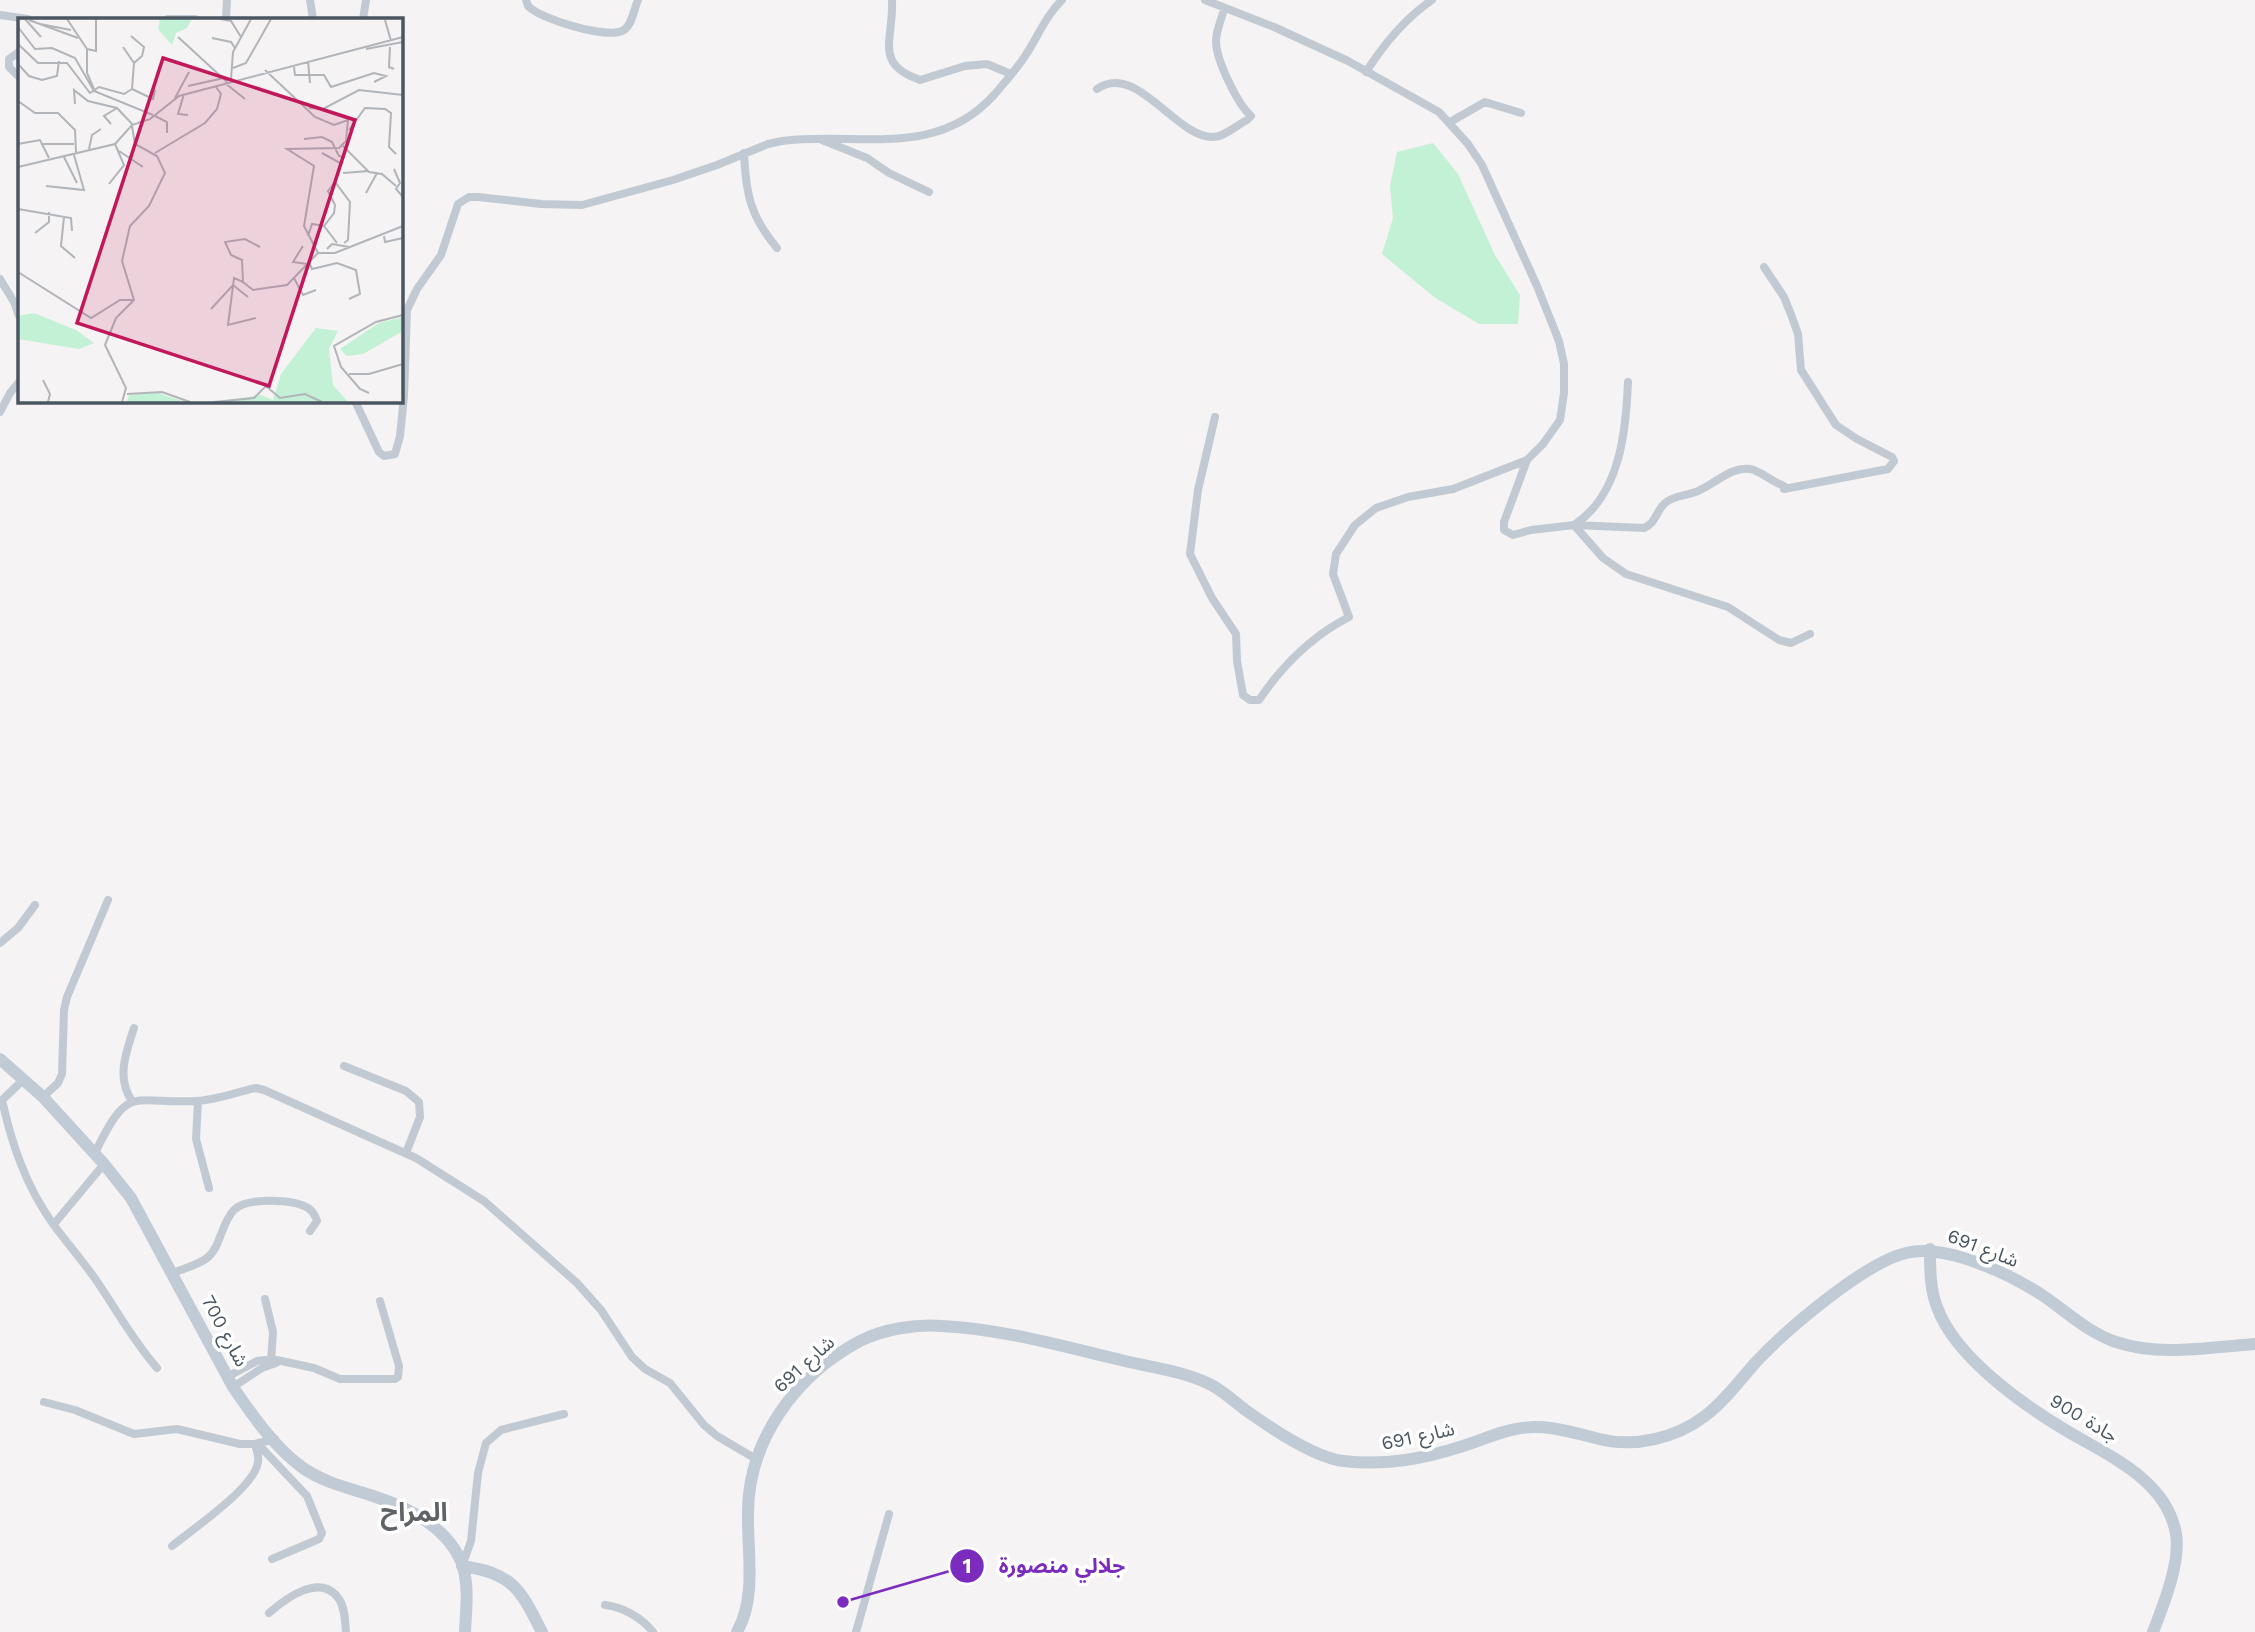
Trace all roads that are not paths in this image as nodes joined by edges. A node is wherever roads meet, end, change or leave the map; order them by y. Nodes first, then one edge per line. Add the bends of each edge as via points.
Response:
1 (226, 0) edge
2 (310, 0) edge
3 (366, 0) edge
4 (526, 0) edge
5 (638, 0) edge
6 (892, 0) edge
7 (1062, 0) edge
8 (1205, 0) edge
9 (1432, 0) edge
10 (1224, 9) junction
11 (0, 15) edge
12 (20, 18) edge
13 (226, 18) edge
14 (313, 18) edge
15 (363, 18) edge
16 (18, 53) edge
17 (1366, 72) junction
18 (1011, 74) junction
19 (18, 76) edge
20 (1097, 89) dead end
21 (1521, 113) dead end
22 (1450, 122) junction
23 (820, 139) junction
24 (744, 153) junction
25 (929, 192) dead end
26 (777, 248) dead end
27 (1764, 267) dead end
28 (0, 279) edge
29 (18, 313) edge
30 (18, 382) edge
31 (1628, 382) dead end
32 (355, 402) edge
33 (0, 412) edge
34 (1214, 417) dead end
35 (1527, 460) junction
36 (1574, 525) junction
37 (1810, 634) dead end
38 (108, 900) dead end
39 (35, 905) dead end
40 (0, 943) edge
41 (135, 1028) dead end
42 (0, 1059) edge
43 (344, 1066) dead end
44 (23, 1080) junction
45 (43, 1097) junction
46 (132, 1101) junction
47 (198, 1101) junction
48 (1, 1102) edge
49 (95, 1153) junction
50 (406, 1153) junction
51 (104, 1164) junction
52 (209, 1188) dead end
53 (54, 1224) junction
54 (310, 1231) dead end
55 (1930, 1249) junction
56 (172, 1273) junction
57 (265, 1299) dead end
58 (380, 1301) dead end
59 (2255, 1344) edge
60 (274, 1362) junction
61 (157, 1368) dead end
62 (230, 1382) junction
63 (44, 1402) dead end
64 (564, 1414) dead end
65 (275, 1439) junction
66 (257, 1444) junction
67 (756, 1459) junction
68 (889, 1514) dead end
69 (172, 1546) dead end
70 (272, 1559) dead end
71 (462, 1566) junction
72 (605, 1605) dead end
73 (269, 1613) dead end
74 (346, 1632) edge
75 (465, 1632) edge
76 (542, 1632) edge
77 (653, 1632) edge
78 (737, 1632) edge
79 (856, 1632) edge
80 (2153, 1632) edge

1 - 13 street
2 - 14 street
3 - 15 street
4 - 5 street via 533,11 569,25 616,33 629,24
6 - 18 street via 889,57 892,65 908,76 920,80 987,64
7 - 18 street
8 - 10 street
9 - 17 street via 1413,13
10 - 17 street via 1274,27
10 - 20 street via 1216,41 1232,90 1251,116 1247,120 1214,137 1205,136 1134,89 1116,84
11 - 12 street
16 - 19 street via 9,60
17 - 22 street
18 - 23 street via 985,103 943,131 899,138
21 - 22 street via 1485,102
22 - 35 street via 1482,165 1559,341 1564,365 1560,420
23 - 24 street via 782,141
23 - 25 street
24 - 26 street via 747,192 760,225
24 - 32 street via 673,180 582,205 478,197 458,204 441,255 407,310 401,436 394,454 379,452
27 - 36 street via 1792,317 1801,370 1825,408 1836,425 1892,457 1892,466 1784,489 1758,472 1743,469 1666,501 1644,528
28 - 29 street
30 - 33 street
31 - 36 street via 1626,425 1616,466 1589,516
34 - 35 street via 1189,554 1236,634 1243,695 1250,700 1259,700 1296,656 1329,627 1349,617 1333,574 1336,554 1355,526 1376,508 1453,489
35 - 36 street via 1504,530 1513,535
36 - 37 street via 1603,558 1626,574 1728,607 1779,640 1791,643
38 - 45 street via 67,997 62,1074
39 - 40 street
41 - 46 street via 123,1062 126,1092
42 - 44 main road, شارع 700
43 - 50 street via 406,1091 419,1102 420,1117
44 - 45 main road, شارع 700
44 - 48 street
45 - 49 main road, شارع 700
46 - 47 street
46 - 49 street via 114,1116
47 - 50 street via 264,1090
47 - 52 street via 196,1139
48 - 53 street via 17,1157
49 - 51 main road, شارع 700
50 - 67 street via 484,1201 521,1232 589,1296 638,1363 670,1383 717,1436
51 - 53 street
51 - 56 main road, شارع 700 via 136,1206
53 - 61 street
54 - 56 street via 317,1221 303,1205 273,1201 240,1205 210,1255
55 - 59 main road, شارع 691 via 2004,1274 2119,1343 2166,1350
55 - 67 main road, شارع 691 via 1903,1253 1872,1266 1798,1322 1708,1414 1662,1438 1620,1442 1535,1427 1409,1460 1371,1464 1334,1459 1285,1436 1213,1386 1173,1372 1047,1343 940,1326 881,1333 834,1358 785,1405
55 - 80 main road, جادة 900 via 1929,1273 1937,1308 1972,1361 2030,1407 2140,1476 2160,1495 2177,1535 2176,1555
56 - 62 main road, شارع 700
57 - 60 street
58 - 60 street via 399,1366 395,1379 340,1379 306,1365
60 - 62 street
62 - 65 main road, شارع 700
63 - 66 street via 90,1415 129,1433 184,1429 225,1442
64 - 71 street via 501,1430 485,1443 471,1541
65 - 66 street
65 - 71 main road, شارع 700 via 303,1468 330,1483 413,1511 453,1548
66 - 69 street via 257,1467 239,1492
66 - 70 street via 307,1496 321,1528 319,1539
67 - 78 main road, شارع 691 via 748,1501 747,1601
68 - 79 street
71 - 75 main road
71 - 76 main road via 504,1577 517,1588
72 - 77 street via 619,1607
73 - 74 street via 298,1591 325,1589 340,1601

